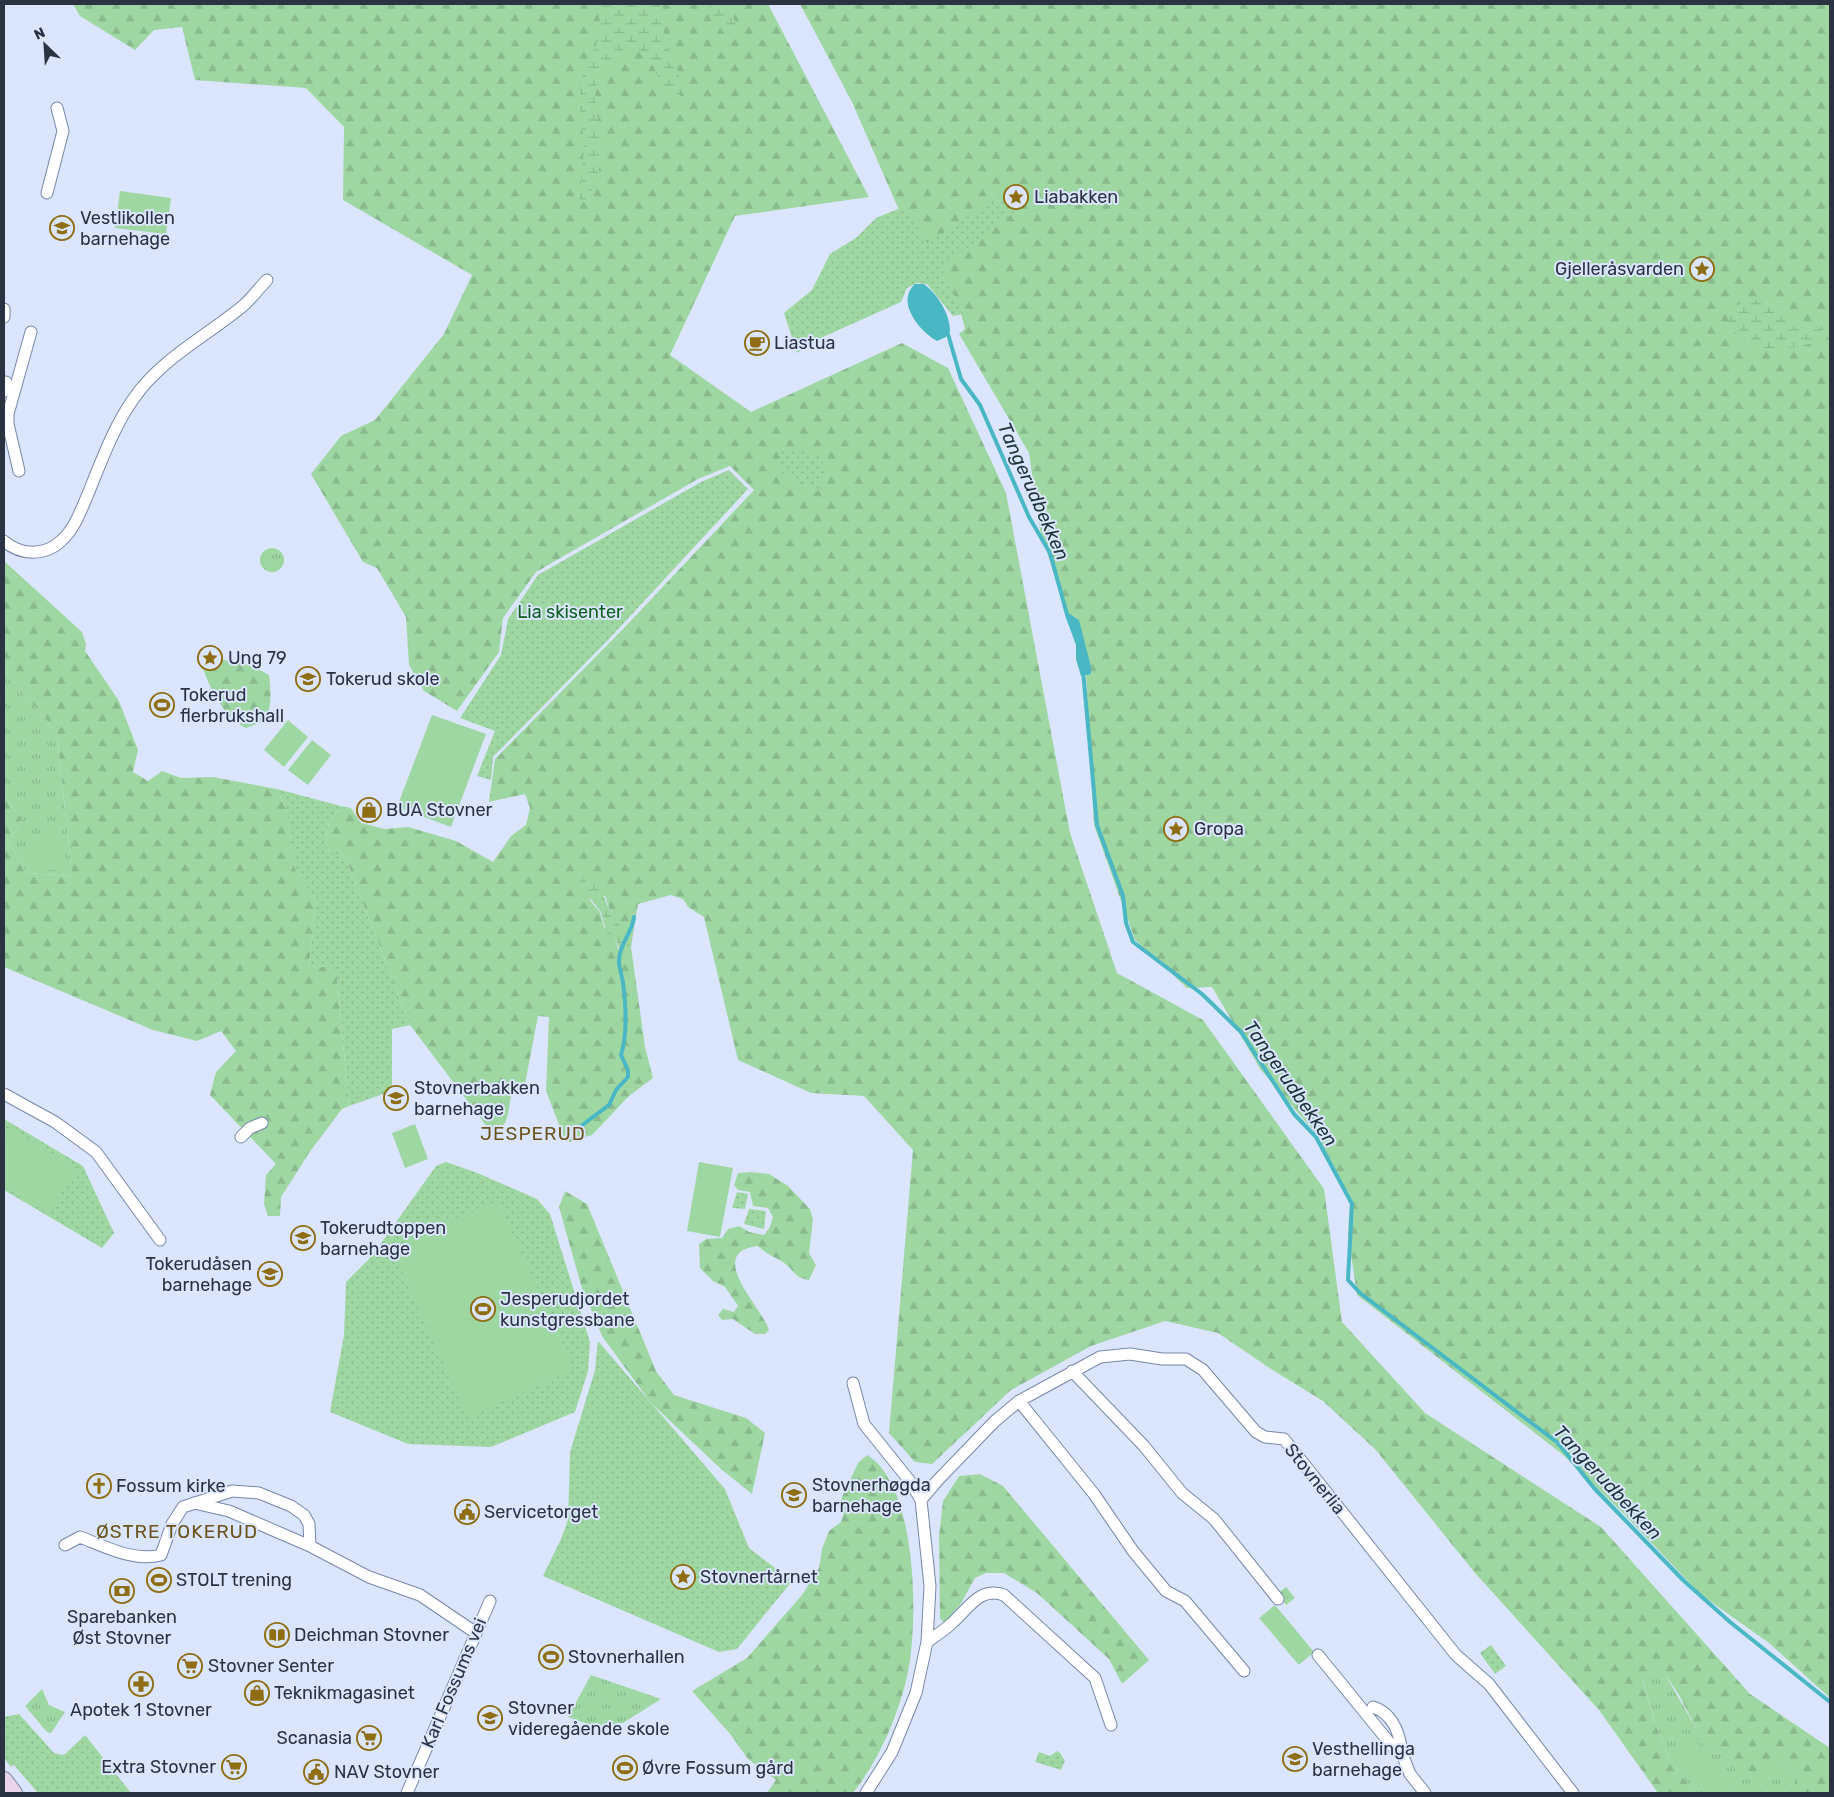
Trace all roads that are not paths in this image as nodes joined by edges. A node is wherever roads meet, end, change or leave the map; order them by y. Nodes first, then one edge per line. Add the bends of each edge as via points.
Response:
1 (57, 108) dead end
2 (47, 193) dead end
3 (267, 280) dead end
4 (4, 309) edge
5 (4, 318) edge
6 (31, 332) dead end
7 (17, 376) junction
8 (4, 385) edge
9 (6, 413) edge
10 (19, 471) dead end
11 (4, 541) edge
12 (4, 1094) edge
13 (262, 1123) dead end
14 (240, 1137) dead end
15 (160, 1240) dead end
16 (1072, 1371) junction
17 (853, 1383) dead end
18 (1019, 1401) junction
19 (921, 1500) junction
20 (192, 1503) junction
21 (65, 1545) dead end
22 (310, 1546) junction
23 (1278, 1599) dead end
24 (490, 1601) dead end
25 (476, 1633) junction
26 (927, 1642) junction
27 (1318, 1655) dead end
28 (1244, 1671) dead end
29 (1373, 1707) dead end
30 (1110, 1725) dead end
31 (1402, 1754) junction
32 (4, 1780) edge
33 (14, 1793) edge
34 (407, 1793) edge
35 (866, 1793) edge
36 (1425, 1793) edge
37 (1573, 1793) edge

1 - 2 street via 63,131
3 - 11 street via 246,303 174,357 143,386 120,422 75,523 62,540 49,549 29,553
4 - 5 street
6 - 7 street
7 - 8 street
7 - 9 street
9 - 10 street
12 - 15 street via 56,1122 96,1152
13 - 14 street
16 - 18 street, Stovnerlia
16 - 23 street via 1144,1446 1182,1493 1214,1519
16 - 37 street, Stovnerlia via 1100,1357 1130,1354 1162,1359 1186,1358 1203,1370 1256,1432 1265,1437 1284,1439 1456,1655 1489,1684
17 - 19 street via 864,1424
18 - 19 street, Stovnerlia via 995,1421
18 - 28 street via 1094,1494 1166,1592 1185,1601
19 - 26 street via 930,1586
20 - 21 street via 183,1507 172,1524 161,1555 146,1559 80,1537
20 - 22 street via 229,1511
20 - 22 street via 232,1491 260,1493 304,1515 309,1524
22 - 25 street via 369,1577 420,1595
24 - 25 street, Karl Fossums vei
25 - 34 street, Karl Fossums vei
26 - 30 street via 980,1596 991,1591 1004,1595 1095,1678
26 - 35 street via 909,1712 892,1752
27 - 31 street
29 - 31 street via 1382,1711 1395,1726
31 - 36 street via 1410,1774
32 - 33 street

